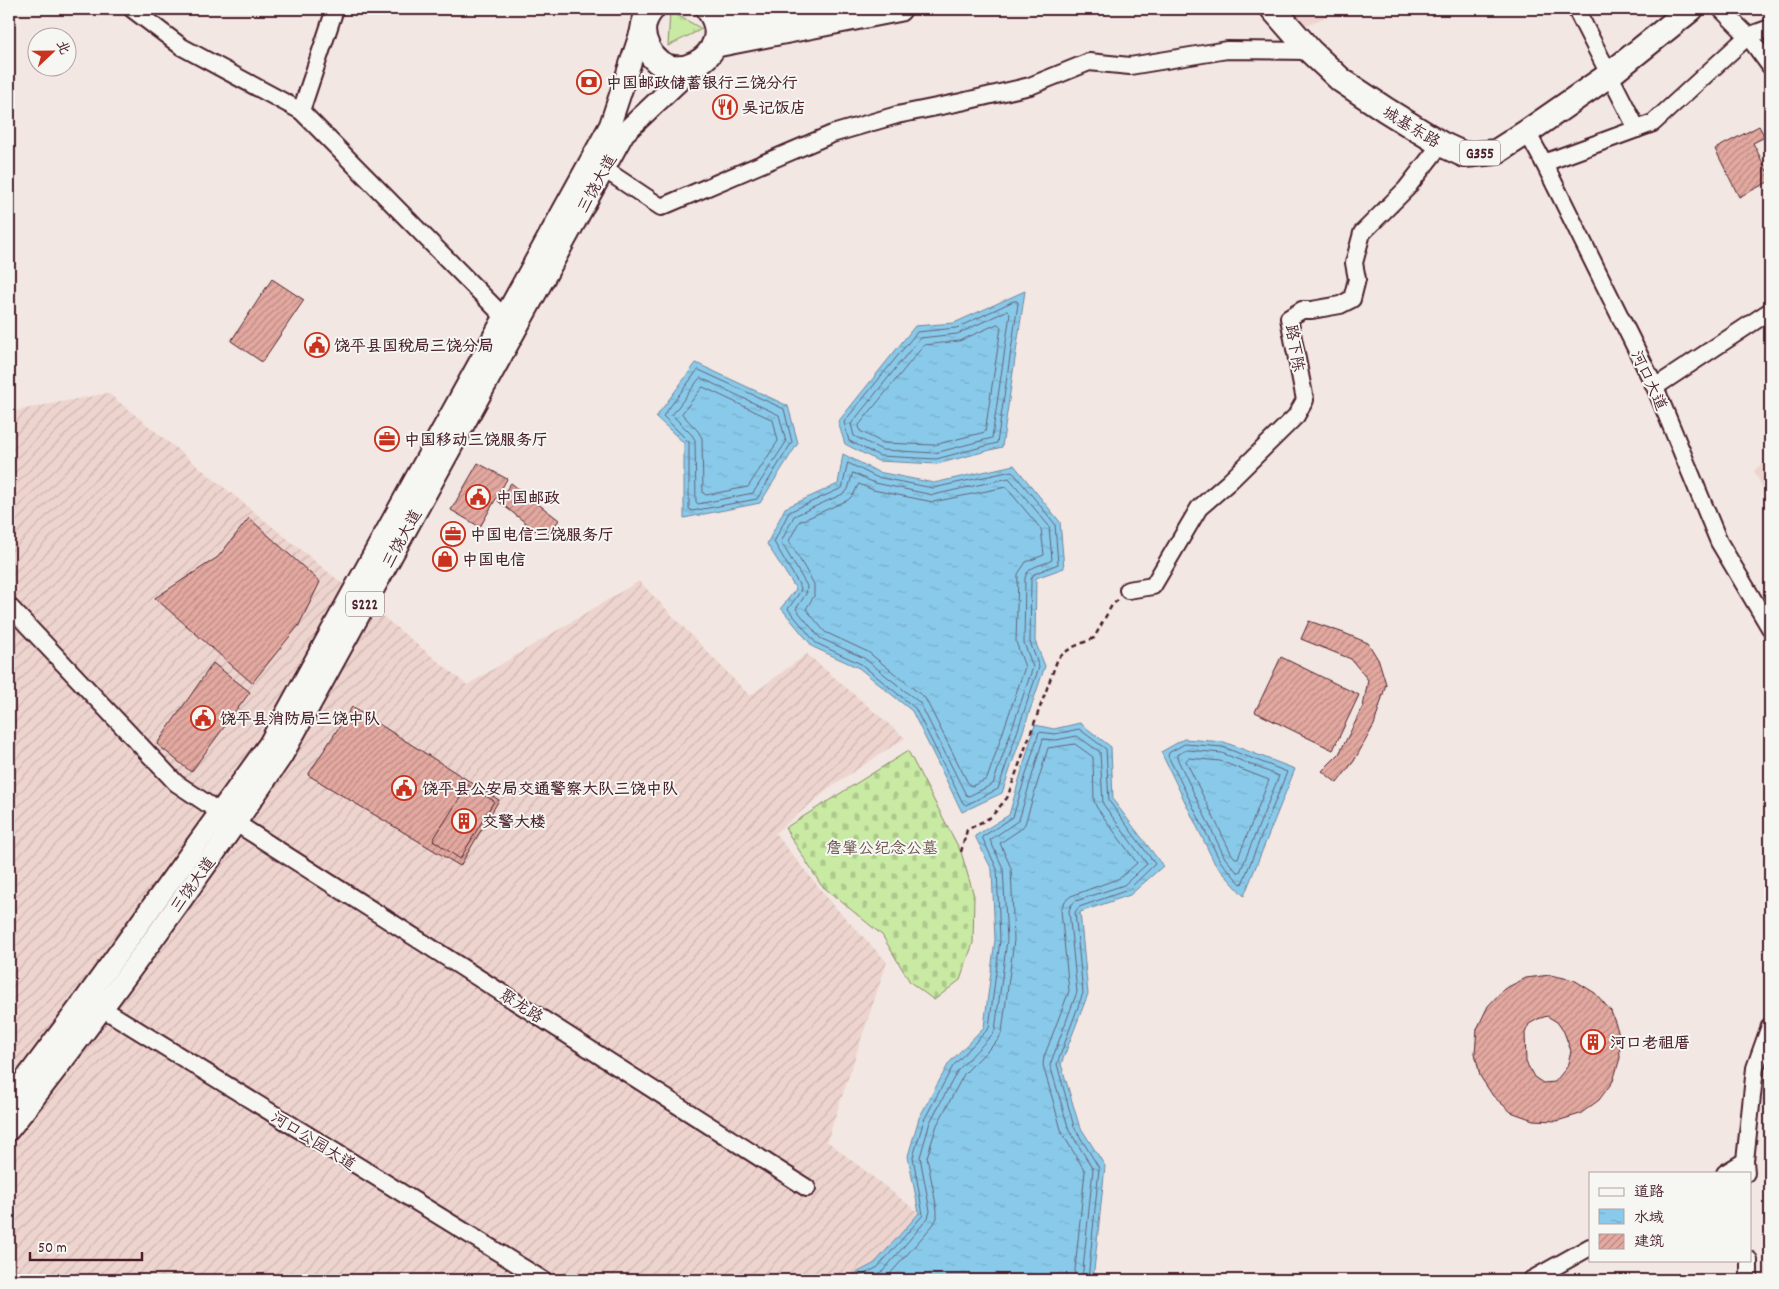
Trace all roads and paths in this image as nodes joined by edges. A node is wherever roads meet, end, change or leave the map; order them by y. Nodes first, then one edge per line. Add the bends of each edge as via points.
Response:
1 (132, 9) edge
2 (335, 9) edge
3 (816, 9) edge
4 (898, 9) edge
5 (1272, 9) edge
6 (1576, 9) edge
7 (1691, 9) edge
8 (1721, 9) edge
9 (646, 14) edge
10 (711, 14) edge
11 (787, 22) junction
12 (1770, 28) edge
13 (1748, 36) junction
14 (714, 45) junction
15 (1310, 51) junction
16 (696, 65) junction
17 (1770, 66) edge
18 (1609, 75) junction
19 (301, 110) junction
20 (617, 129) junction
21 (1637, 129) junction
22 (1528, 132) junction
23 (1441, 144) junction
24 (1544, 163) junction
25 (604, 170) junction
26 (1770, 311) edge
27 (510, 322) junction
28 (1655, 387) junction
29 (1128, 590) joint
30 (9, 606) edge
31 (1770, 628) edge
32 (228, 818) junction
33 (961, 852) dead end
34 (94, 1003) junction
35 (1770, 1026) edge
36 (9, 1101) edge
37 (9, 1130) edge
38 (1746, 1167) edge
39 (1728, 1172) edge
40 (807, 1188) dead end
41 (1589, 1248) edge
42 (1749, 1262) edge
43 (543, 1280) edge
44 (1531, 1280) edge
45 (1749, 1280) edge

1 - 19 street via 182,47
2 - 19 street
3 - 11 highway
4 - 11 highway
5 - 15 highway, 城基东路 / G355
6 - 18 street
7 - 18 highway, 城基东路 / G355
8 - 13 street
9 - 16 highway via 643,37 658,61 673,68
9 - 20 main road, 三饶大道 / S222
10 - 11 highway
10 - 14 highway via 716,30
11 - 14 highway
12 - 13 street
13 - 17 street
13 - 21 street via 1653,123
14 - 16 highway
15 - 23 highway, 城基东路 / G355 via 1342,80
15 - 25 street via 1227,50 1130,66 1089,62 1030,86 897,115 832,134 661,207
16 - 20 main road, 三饶大道 / S222
18 - 21 street
18 - 22 highway, 城基东路 / G355
19 - 27 street
20 - 25 main road, 三饶大道 / S222
20 - 27 main road, 三饶大道 / S222
21 - 24 street
22 - 23 highway, 城基东路 / G355 via 1496,152 1465,155
22 - 24 street, 河口大道
23 - 29 street, 路下陈 via 1406,189 1362,233 1354,263 1357,279 1352,299 1340,305 1302,310 1289,318 1305,400 1296,416 1199,508 1153,586
24 - 28 street, 河口大道
25 - 27 main road, 三饶大道 / S222
26 - 28 street
27 - 32 main road, 三饶大道 / S222 via 282,756
28 - 31 street, 河口大道 via 1719,542
29 - 33 path via 1112,605 1094,638 1058,658 1007,798 991,817 967,830
30 - 32 street, 聚龙路 via 176,783
32 - 34 main road, 三饶大道 / S222
32 - 40 street, 聚龙路
34 - 36 main road, 三饶大道 / S222
34 - 37 main road, 三饶大道 / S222
34 - 43 street, 河口公园大道
35 - 38 street via 1755,1068
38 - 39 street
41 - 44 street
42 - 45 street

